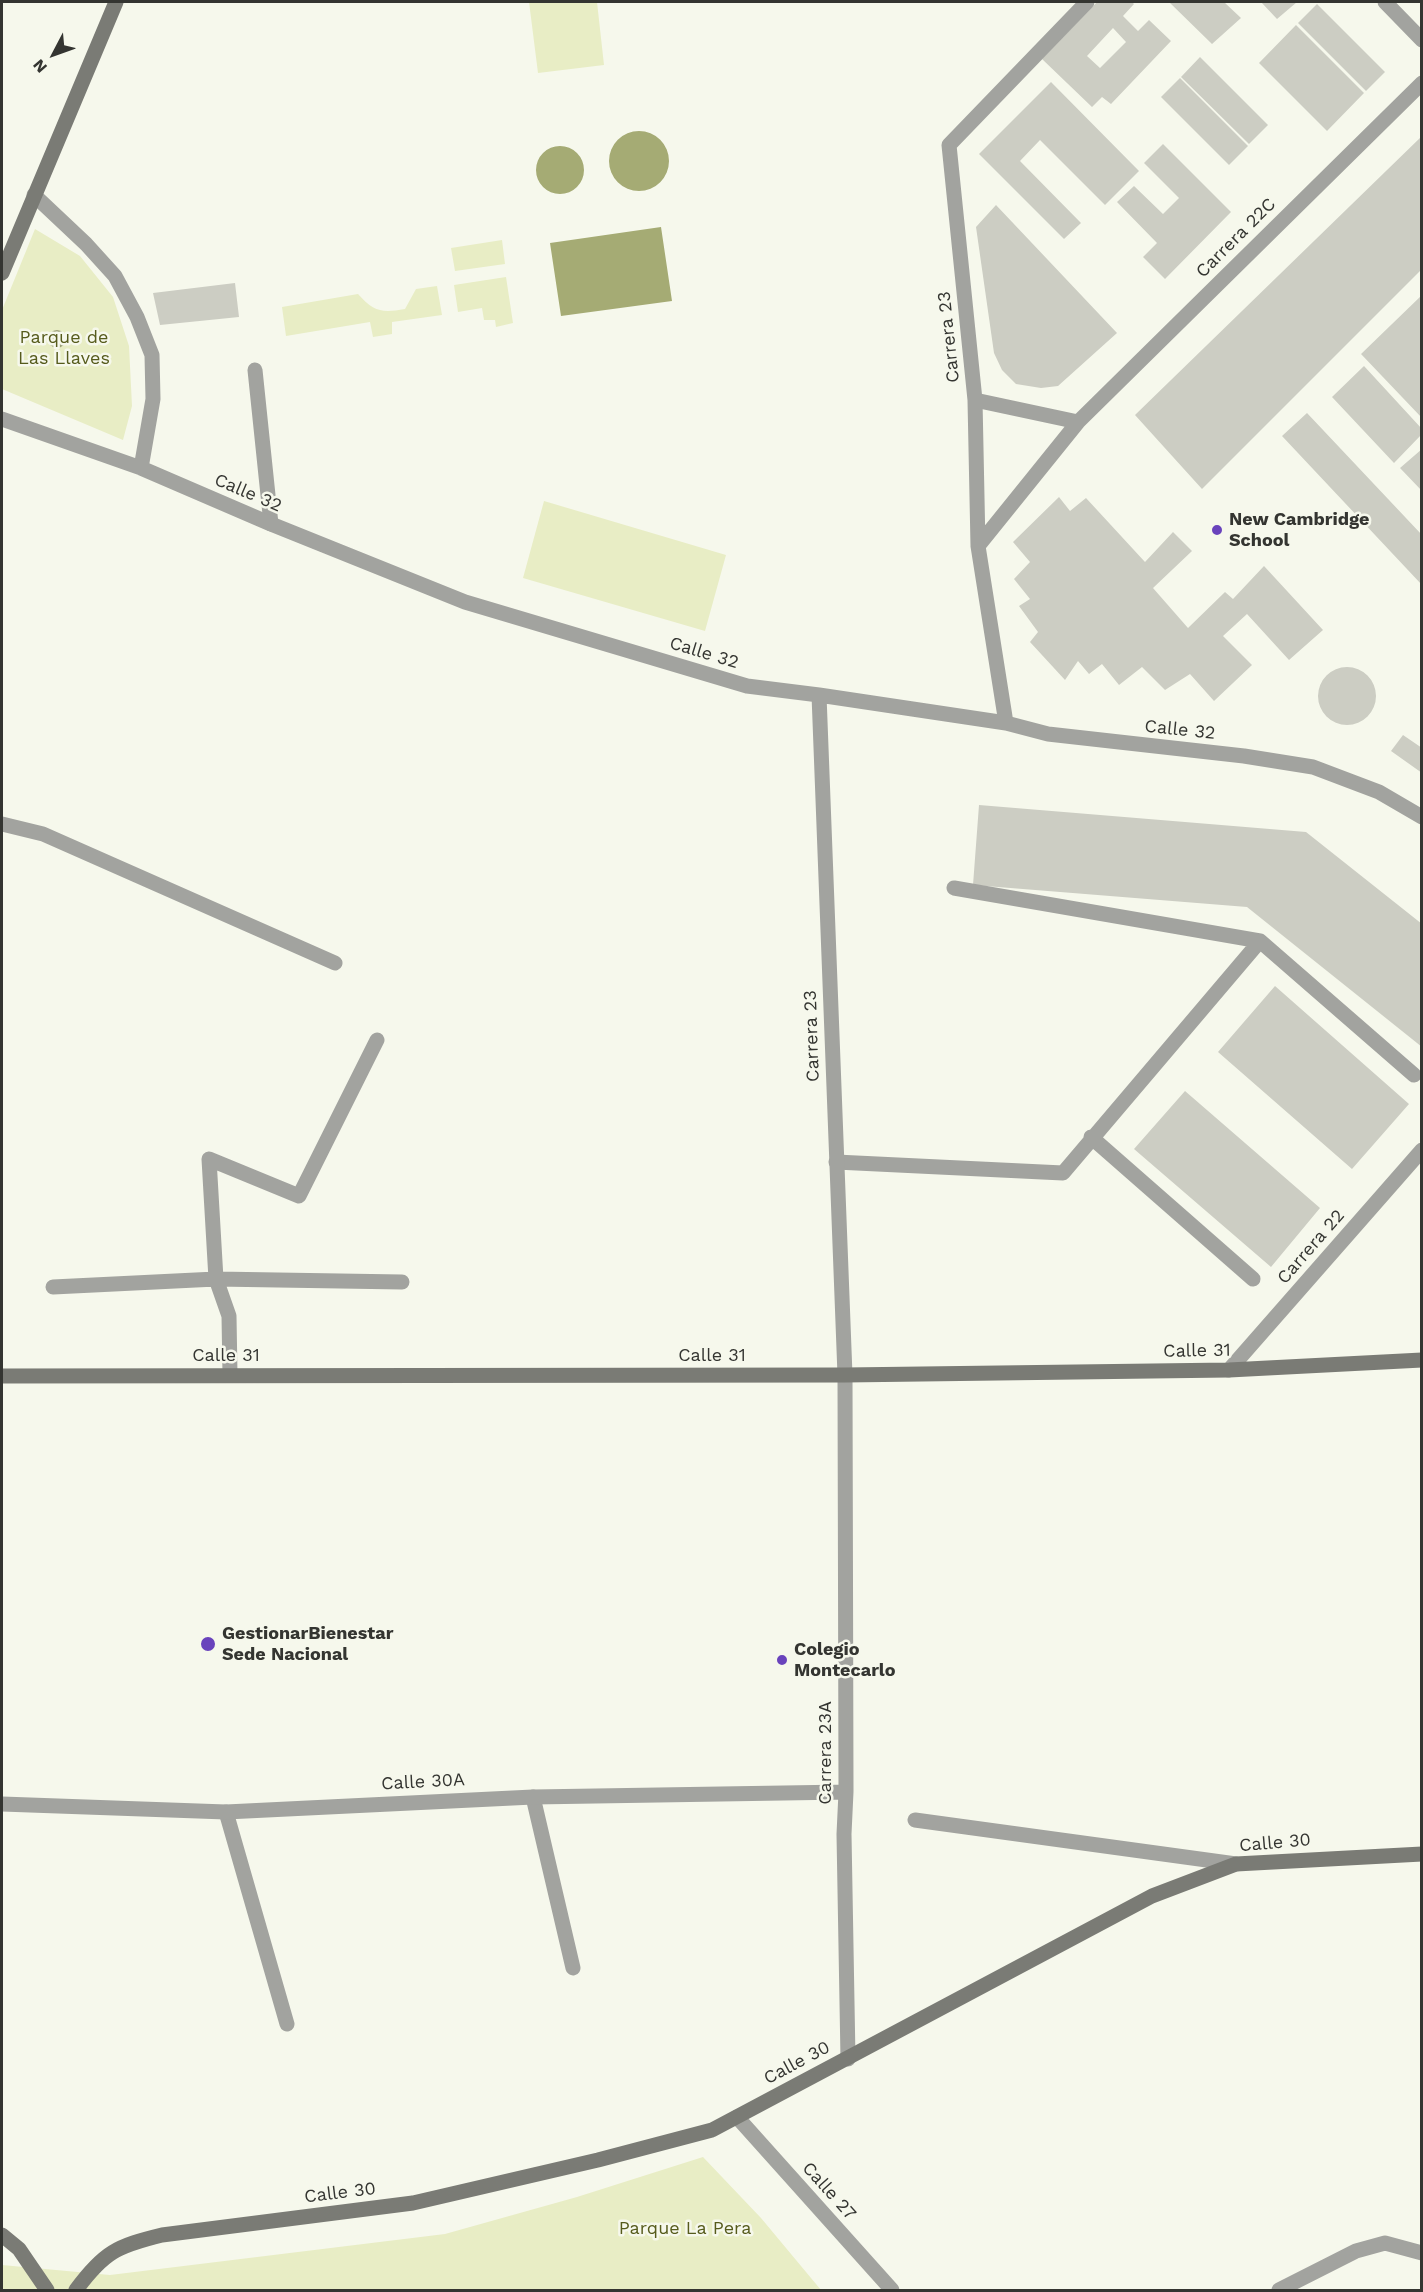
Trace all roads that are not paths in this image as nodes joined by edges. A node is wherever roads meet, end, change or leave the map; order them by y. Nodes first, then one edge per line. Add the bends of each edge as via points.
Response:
1 (116, 2) edge
2 (1087, 2) edge
3 (1385, 2) edge
4 (1422, 40) edge
5 (1422, 83) edge
6 (34, 195) junction
7 (2, 273) edge
8 (255, 370) dead end
9 (975, 400) junction
10 (2, 419) edge
11 (1078, 422) junction
12 (141, 468) junction
13 (271, 524) junction
14 (978, 546) junction
15 (819, 695) junction
16 (1006, 723) junction
17 (1422, 817) edge
18 (2, 824) edge
19 (954, 888) dead end
20 (1260, 941) junction
21 (335, 963) dead end
22 (377, 1040) dead end
23 (1414, 1075) dead end
24 (1091, 1137) junction
25 (1422, 1150) edge
26 (836, 1162) junction
27 (1253, 1278) dead end
28 (216, 1279) junction
29 (402, 1282) dead end
30 (53, 1287) dead end
31 (1422, 1360) edge
32 (1229, 1370) junction
33 (230, 1375) junction
34 (2, 1376) edge
35 (845, 1376) junction
36 (846, 1792) junction
37 (533, 1797) junction
38 (2, 1804) edge
39 (226, 1812) junction
40 (915, 1820) dead end
41 (1422, 1854) edge
42 (1236, 1864) junction
43 (573, 1968) dead end
44 (287, 2024) dead end
45 (848, 2059) junction
46 (737, 2117) junction
47 (2, 2235) edge
48 (1422, 2253) edge
49 (47, 2290) edge
50 (76, 2290) edge
51 (892, 2290) edge
52 (1279, 2290) edge

1 - 6 street
2 - 9 street, Carrera 23 via 949,145
3 - 4 street
5 - 11 street, Carrera 22C
6 - 7 street
6 - 12 street via 115,276 152,355 153,399
8 - 13 street
9 - 11 street
9 - 14 street, Carrera 23
10 - 12 street, Calle 32
11 - 14 street, Carrera 22C
12 - 13 street, Calle 32
13 - 15 street, Calle 32 via 465,602 747,686
14 - 16 street, Carrera 23
15 - 16 street, Calle 32
15 - 26 street, Carrera 23
16 - 17 street, Calle 32 via 1048,734 1313,767 1379,792
18 - 21 street via 43,834
19 - 20 street
20 - 23 street
20 - 24 street
22 - 28 street via 299,1196 209,1159
24 - 26 street via 1063,1173
24 - 27 street
25 - 32 street, Carrera 22
26 - 35 street, Carrera 23
28 - 29 street
28 - 30 street
28 - 33 street via 229,1316
31 - 32 street, Calle 31
32 - 35 street, Calle 31
33 - 34 street, Calle 31
33 - 35 street, Calle 31
35 - 36 street, Carrera 23A
36 - 37 street, Calle 30A
36 - 45 street, Carrera 23A
37 - 39 street, Calle 30A
37 - 43 street
38 - 39 street, Calle 30A
39 - 44 street
40 - 42 street
41 - 42 street, Calle 30
42 - 45 street, Calle 30 via 1152,1896
45 - 46 street, Calle 30
46 - 50 street, Calle 30 via 712,2130 413,2203 162,2235 126,2244 95,2265
46 - 51 street, Calle 27
47 - 49 street via 19,2249
48 - 52 street via 1385,2243 1356,2250

